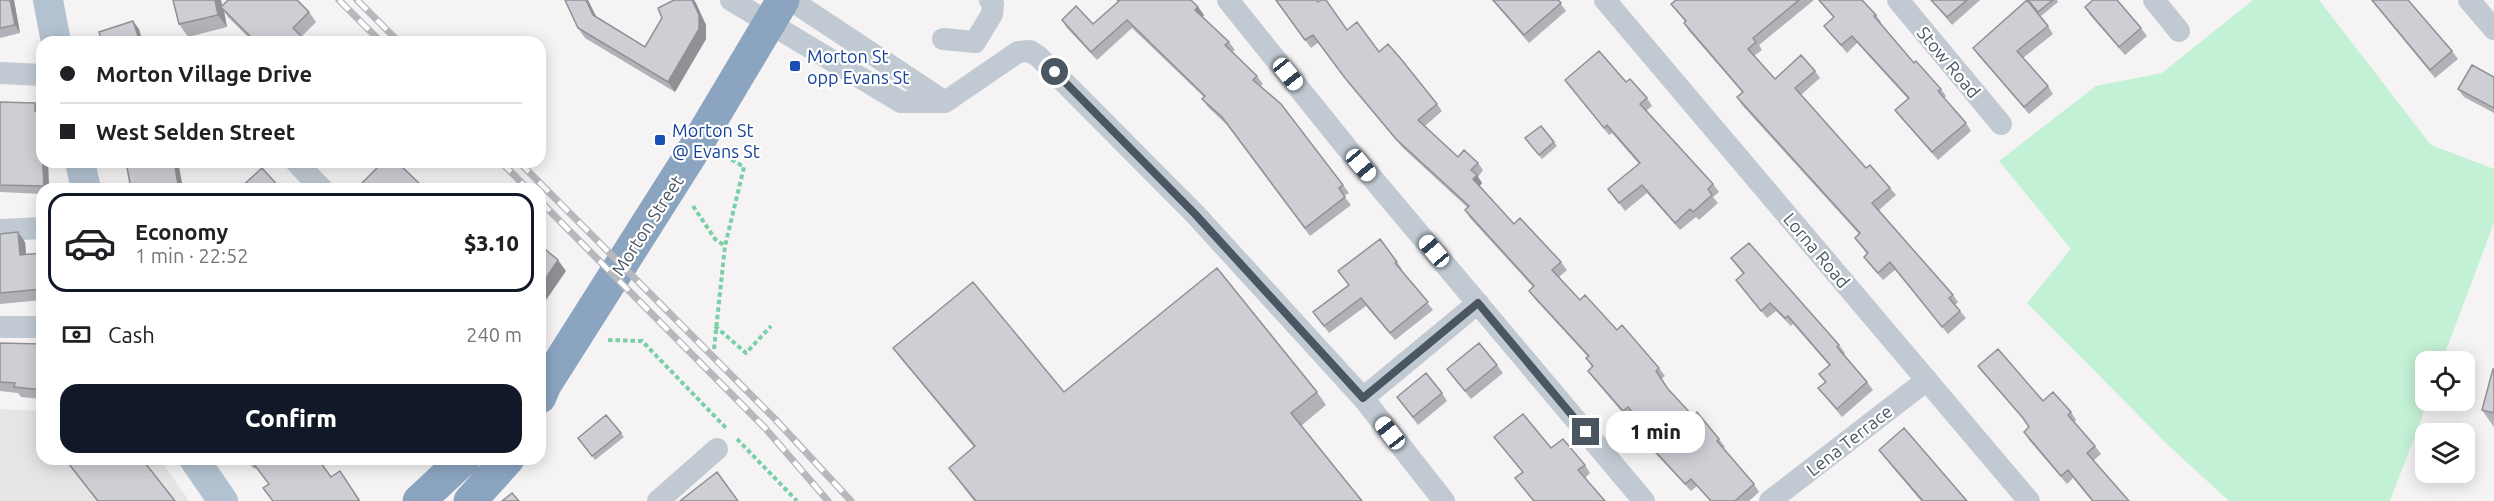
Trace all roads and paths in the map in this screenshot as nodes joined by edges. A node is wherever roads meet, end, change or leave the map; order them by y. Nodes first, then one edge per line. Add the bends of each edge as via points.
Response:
1 (48, 0) edge
2 (731, 0) edge
3 (990, 0) edge
4 (1228, 0) edge
5 (1898, 0) edge
6 (2154, 0) edge
7 (2469, 0) edge
8 (1615, 4) edge
9 (781, 8) edge
10 (2494, 29) edge
11 (2178, 31) dead end
12 (55, 36) edge
13 (943, 39) dead end
14 (0, 73) edge
15 (36, 75) edge
16 (945, 102) junction
17 (2001, 124) dead end
18 (724, 155) dead end
19 (81, 168) edge
20 (302, 168) edge
21 (85, 183) edge
22 (316, 183) edge
23 (693, 206) dead end
24 (36, 228) edge
25 (0, 230) edge
26 (725, 246) junction
27 (1478, 303) junction
28 (715, 326) junction
29 (771, 326) dead end
30 (0, 327) edge
31 (36, 327) edge
32 (608, 340) dead end
33 (714, 349) dead end
34 (1927, 380) junction
35 (546, 381) edge
36 (1363, 398) junction
37 (717, 449) dead end
38 (198, 465) edge
39 (458, 465) edge
40 (503, 465) edge
41 (224, 501) edge
42 (419, 501) edge
43 (470, 501) edge
44 (658, 501) edge
45 (797, 501) edge
46 (1444, 501) edge
47 (1644, 501) edge
48 (1770, 501) edge
49 (2029, 501) edge

1 - 12 main road
2 - 9 street
3 - 13 street via 992,14 975,42
4 - 27 street
5 - 17 street, Stow Road
6 - 11 street
7 - 10 street
8 - 34 street, Lorna Road
9 - 16 street
9 - 16 street via 901,102
9 - 35 highway, Morton Street
14 - 15 street
16 - 36 street via 1018,52 1030,51 1039,57 1195,214
18 - 26 path via 744,167
19 - 21 main road
20 - 22 street
23 - 26 path via 715,240
24 - 25 street
26 - 28 path
27 - 36 street
27 - 47 street
28 - 29 path via 746,353
28 - 33 path
30 - 31 street
32 - 45 path via 642,341
34 - 48 street, Lena Terrace
34 - 49 street, Lorna Road
36 - 46 street
37 - 44 street
38 - 41 main road
39 - 42 highway
40 - 43 highway

